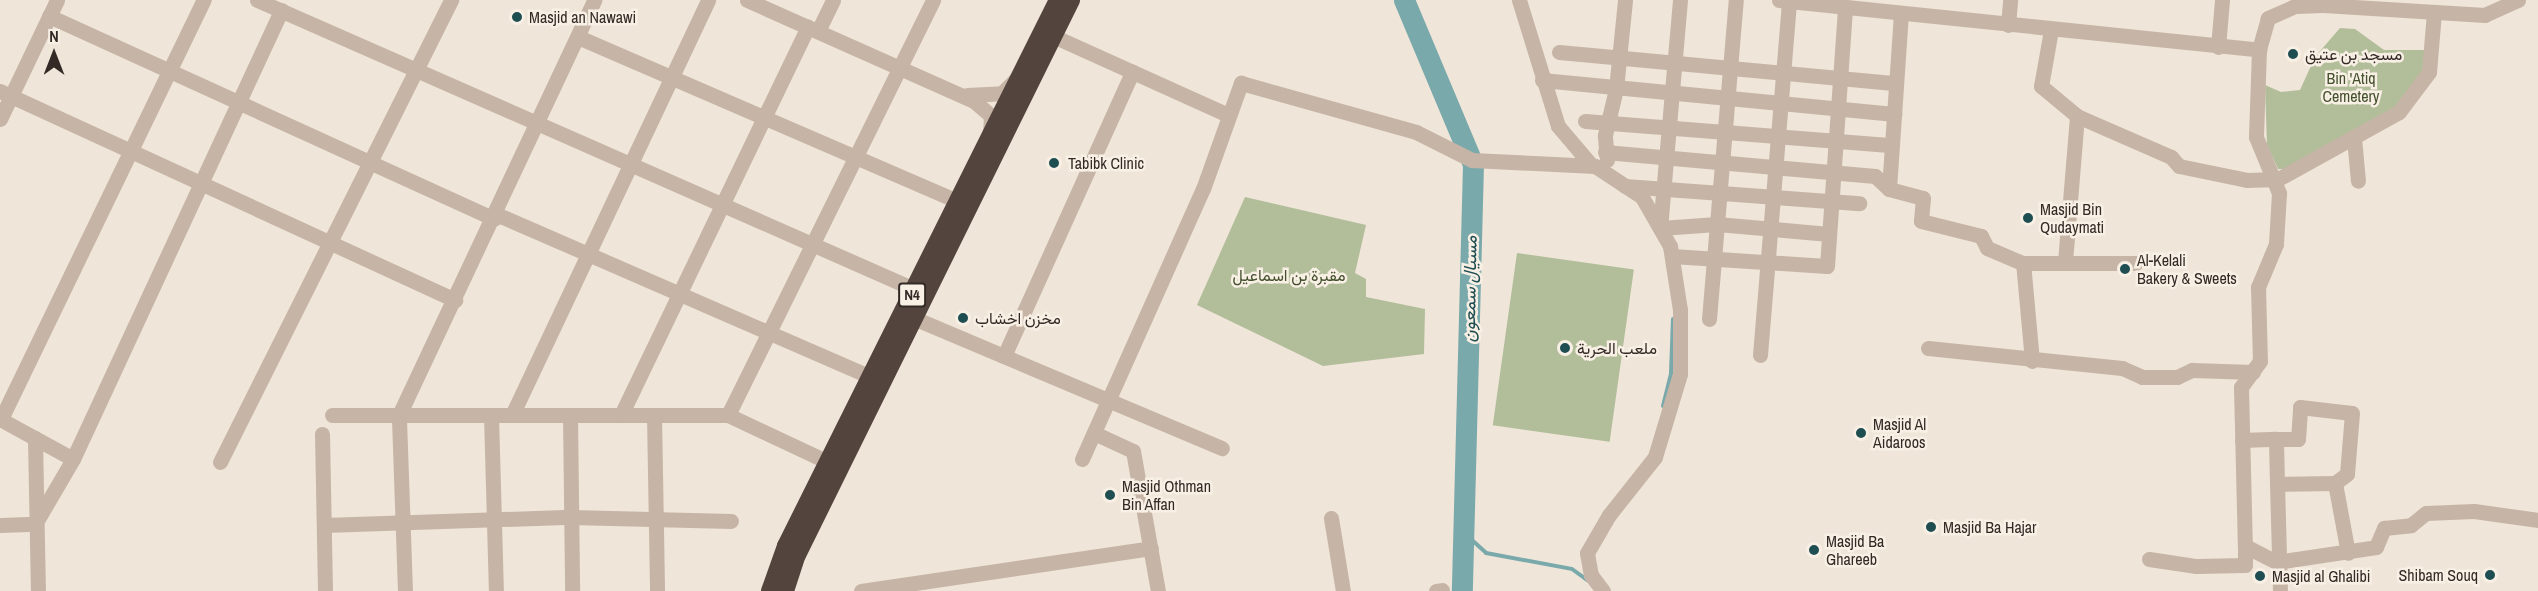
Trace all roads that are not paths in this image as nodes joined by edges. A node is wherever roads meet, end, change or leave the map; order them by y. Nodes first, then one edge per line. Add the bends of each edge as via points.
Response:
1 (57, 0) edge
2 (204, 0) edge
3 (257, 0) edge
4 (451, 0) edge
5 (594, 0) edge
6 (708, 0) edge
7 (747, 0) edge
8 (833, 0) edge
9 (933, 0) edge
10 (1058, 0) edge
11 (1071, 0) edge
12 (1519, 0) edge
13 (1625, 0) edge
14 (1680, 0) edge
15 (1736, 0) edge
16 (2010, 0) edge
17 (2222, 0) edge
18 (2517, 0) edge
19 (1784, 1) edge
20 (2295, 3) edge
21 (1845, 7) junction
22 (281, 10) junction
23 (2434, 12) junction
24 (1901, 13) junction
25 (50, 16) junction
26 (2008, 25) junction
27 (813, 29) junction
28 (2051, 30) junction
29 (1053, 36) junction
30 (578, 38) junction
31 (2218, 47) junction
32 (2259, 50) junction
33 (1559, 52) dead end
34 (1619, 58) junction
35 (1674, 63) junction
36 (900, 67) junction
37 (1730, 68) junction
38 (170, 70) junction
39 (416, 71) junction
40 (1132, 72) junction
41 (1783, 73) junction
42 (1019, 75) junction
43 (671, 78) junction
44 (1840, 78) junction
45 (1542, 80) junction
46 (1896, 84) junction
47 (1617, 89) junction
48 (959, 93) junction
49 (6, 94) edge
50 (1672, 94) junction
51 (1727, 100) junction
52 (238, 102) junction
53 (1781, 104) junction
54 (1838, 109) junction
55 (1226, 114) junction
56 (1894, 114) junction
57 (2077, 116) junction
58 (0, 119) edge
59 (764, 119) junction
60 (1585, 121) dead end
61 (539, 124) junction
62 (1609, 124) junction
63 (1669, 128) junction
64 (1725, 132) junction
65 (990, 133) junction
66 (1778, 136) junction
67 (2354, 138) junction
68 (1836, 140) junction
69 (1892, 145) junction
70 (131, 151) junction
71 (1605, 152) junction
72 (855, 159) junction
73 (1666, 159) junction
74 (370, 162) junction
75 (1722, 163) junction
76 (630, 164) junction
77 (1592, 166) junction
78 (1775, 167) junction
79 (1833, 172) junction
80 (2278, 179) junction
81 (2358, 181) dead end
82 (1619, 182) junction
83 (201, 183) junction
84 (1663, 189) junction
85 (1889, 189) junction
86 (1719, 193) junction
87 (1773, 197) junction
88 (955, 200) junction
89 (1832, 201) junction
90 (1859, 203) dead end
91 (723, 205) junction
92 (495, 216) junction
93 (1717, 224) junction
94 (1660, 228) junction
95 (1770, 229) junction
96 (1829, 234) junction
97 (330, 242) junction
98 (812, 244) junction
99 (588, 254) junction
100 (1672, 256) junction
101 (1714, 258) junction
102 (2065, 261) junction
103 (1768, 262) junction
104 (2022, 262) junction
105 (2136, 263) dead end
106 (914, 290) junction
107 (680, 294) junction
108 (455, 300) junction
109 (916, 319) junction
110 (1709, 320) dead end
111 (768, 333) junction
112 (1928, 348) dead end
113 (1760, 355) dead end
114 (1004, 356) junction
115 (2032, 361) junction
116 (2253, 372) junction
117 (877, 380) junction
118 (1109, 400) junction
119 (332, 415) dead end
120 (399, 415) junction
121 (490, 415) junction
122 (512, 415) junction
123 (570, 415) junction
124 (621, 415) junction
125 (654, 415) junction
126 (728, 415) junction
127 (1, 419) edge
128 (1094, 433) junction
129 (322, 434) dead end
130 (35, 438) junction
131 (2242, 440) junction
132 (2276, 440) junction
133 (1222, 448) dead end
134 (73, 459) junction
135 (1082, 459) dead end
136 (220, 462) dead end
137 (828, 462) junction
138 (2335, 483) junction
139 (2277, 484) junction
140 (571, 517) junction
141 (656, 518) junction
142 (1331, 518) dead end
143 (731, 520) dead end
144 (2538, 520) edge
145 (494, 523) junction
146 (35, 524) junction
147 (0, 525) edge
148 (324, 525) junction
149 (402, 525) junction
150 (2245, 546) junction
151 (1151, 548) junction
152 (2348, 553) junction
153 (2149, 559) dead end
154 (2276, 562) junction
155 (38, 591) edge
156 (325, 591) edge
157 (405, 591) edge
158 (496, 591) edge
159 (572, 591) edge
160 (657, 591) edge
161 (770, 591) edge
162 (785, 591) edge
163 (861, 591) edge
164 (1158, 591) edge
165 (1343, 591) edge
166 (1603, 591) edge
167 (2280, 591) edge

1 - 25 street
2 - 38 street
3 - 22 street
4 - 39 street
5 - 30 street
6 - 43 street
7 - 27 street
8 - 27 street
9 - 36 street
10 - 42 highway, N4
11 - 29 highway, N4
12 - 45 street
13 - 34 street
14 - 35 street
15 - 37 street
16 - 26 street
17 - 31 street
18 - 23 street via 2485,15
19 - 21 street
19 - 41 street
20 - 23 street
20 - 32 street via 2268,18
21 - 24 street
21 - 44 street
22 - 39 street
22 - 52 street
23 - 67 street via 2429,72 2399,112
24 - 26 street
24 - 46 street
25 - 38 street
25 - 49 street
26 - 28 street
27 - 36 street
27 - 59 street
28 - 31 street
28 - 57 street via 2041,86
29 - 40 street
29 - 109 highway, N4
30 - 43 street
30 - 61 street
31 - 32 street
32 - 80 street via 2256,137
33 - 34 street
34 - 35 street
34 - 47 street
35 - 37 street
35 - 50 street
36 - 48 street
36 - 72 street
37 - 41 street
37 - 51 street
38 - 52 street
38 - 70 street
39 - 61 street
39 - 74 street
40 - 55 street
40 - 114 street
41 - 44 street
41 - 53 street
42 - 48 street via 1002,93
42 - 65 highway, N4
43 - 59 street
43 - 76 street
44 - 46 street
44 - 54 street
45 - 47 street
45 - 77 street via 1558,126
46 - 56 street
47 - 50 street
47 - 62 street
48 - 65 street via 991,116
49 - 58 street
49 - 70 street
50 - 51 street
50 - 63 street
51 - 53 street
51 - 64 street
52 - 74 street
52 - 83 street
53 - 54 street
53 - 66 street
54 - 56 street
54 - 68 street
55 - 77 street via 1234,88 1249,81 1416,132 1472,160
55 - 118 street via 1203,189
56 - 69 street
57 - 80 street via 2171,157 2180,166 2247,180
57 - 102 street
59 - 72 street
59 - 91 street
60 - 62 street
61 - 76 street
61 - 92 street
62 - 63 street
62 - 71 street
63 - 64 street
63 - 73 street
64 - 66 street
64 - 75 street
65 - 88 highway, N4
66 - 68 street
66 - 78 street
67 - 80 street
67 - 81 street
68 - 69 street
68 - 79 street
69 - 85 street
70 - 83 street
70 - 127 street
71 - 73 street
71 - 82 street
72 - 88 street
72 - 98 street
73 - 75 street
73 - 84 street
74 - 92 street
74 - 97 street
75 - 78 street
75 - 86 street
76 - 91 street
76 - 99 street
77 - 82 street
78 - 79 street
78 - 87 street
79 - 85 street via 1875,176
79 - 89 street
80 - 116 street via 2276,244 2258,287 2260,361
82 - 84 street
82 - 94 street via 1642,197
83 - 97 street
83 - 134 street
84 - 86 street
84 - 94 street
85 - 104 street via 1923,198 1921,221 1981,236 1987,248
86 - 87 street
86 - 93 street
87 - 89 street
87 - 95 street
88 - 106 highway, N4
89 - 90 street
89 - 96 street
91 - 98 street
91 - 107 street
92 - 99 street
92 - 108 street
93 - 94 street
93 - 95 street
93 - 101 street
94 - 100 street
95 - 96 street
95 - 103 street
96 - 103 street via 1827,266
97 - 108 street
97 - 136 street
98 - 106 street
98 - 111 street
99 - 107 street
99 - 122 street
100 - 101 street
100 - 166 street via 1680,310 1680,374 1655,457 1609,515 1587,553 1591,575
101 - 103 street
101 - 110 street
102 - 104 street
102 - 105 street
103 - 113 street
104 - 115 street
106 - 117 highway, N4
107 - 111 street
107 - 124 street
108 - 120 street
109 - 114 street
109 - 117 highway, N4
111 - 117 street
111 - 126 street
112 - 115 street
114 - 118 street
115 - 116 street via 2122,368 2142,377 2177,377 2192,370
116 - 131 street via 2241,387
117 - 137 highway, N4
117 - 162 highway, N4 via 796,555
118 - 128 street
118 - 133 street
119 - 120 street
120 - 121 street
120 - 149 street
121 - 122 street
121 - 145 street
122 - 123 street
123 - 124 street
123 - 140 street
124 - 125 street
125 - 126 street
125 - 141 street
126 - 137 street
127 - 130 street
128 - 135 street
128 - 151 street via 1133,451
129 - 148 street
130 - 134 street
130 - 146 street
131 - 132 street
131 - 150 street
132 - 138 street via 2298,440 2300,407 2352,413 2347,474
132 - 139 street
134 - 146 street
137 - 161 highway, N4
138 - 139 street
138 - 152 street
139 - 154 street
140 - 141 street
140 - 145 street
140 - 159 street
141 - 143 street
141 - 160 street
142 - 165 street
144 - 152 street via 2474,511 2426,513 2411,525 2384,528 2376,547
145 - 149 street
145 - 158 street
146 - 147 street
146 - 155 street
148 - 149 street
148 - 156 street
149 - 157 street
150 - 153 street via 2245,565 2196,566
150 - 154 street
151 - 163 street
151 - 164 street
152 - 154 street
154 - 167 street

